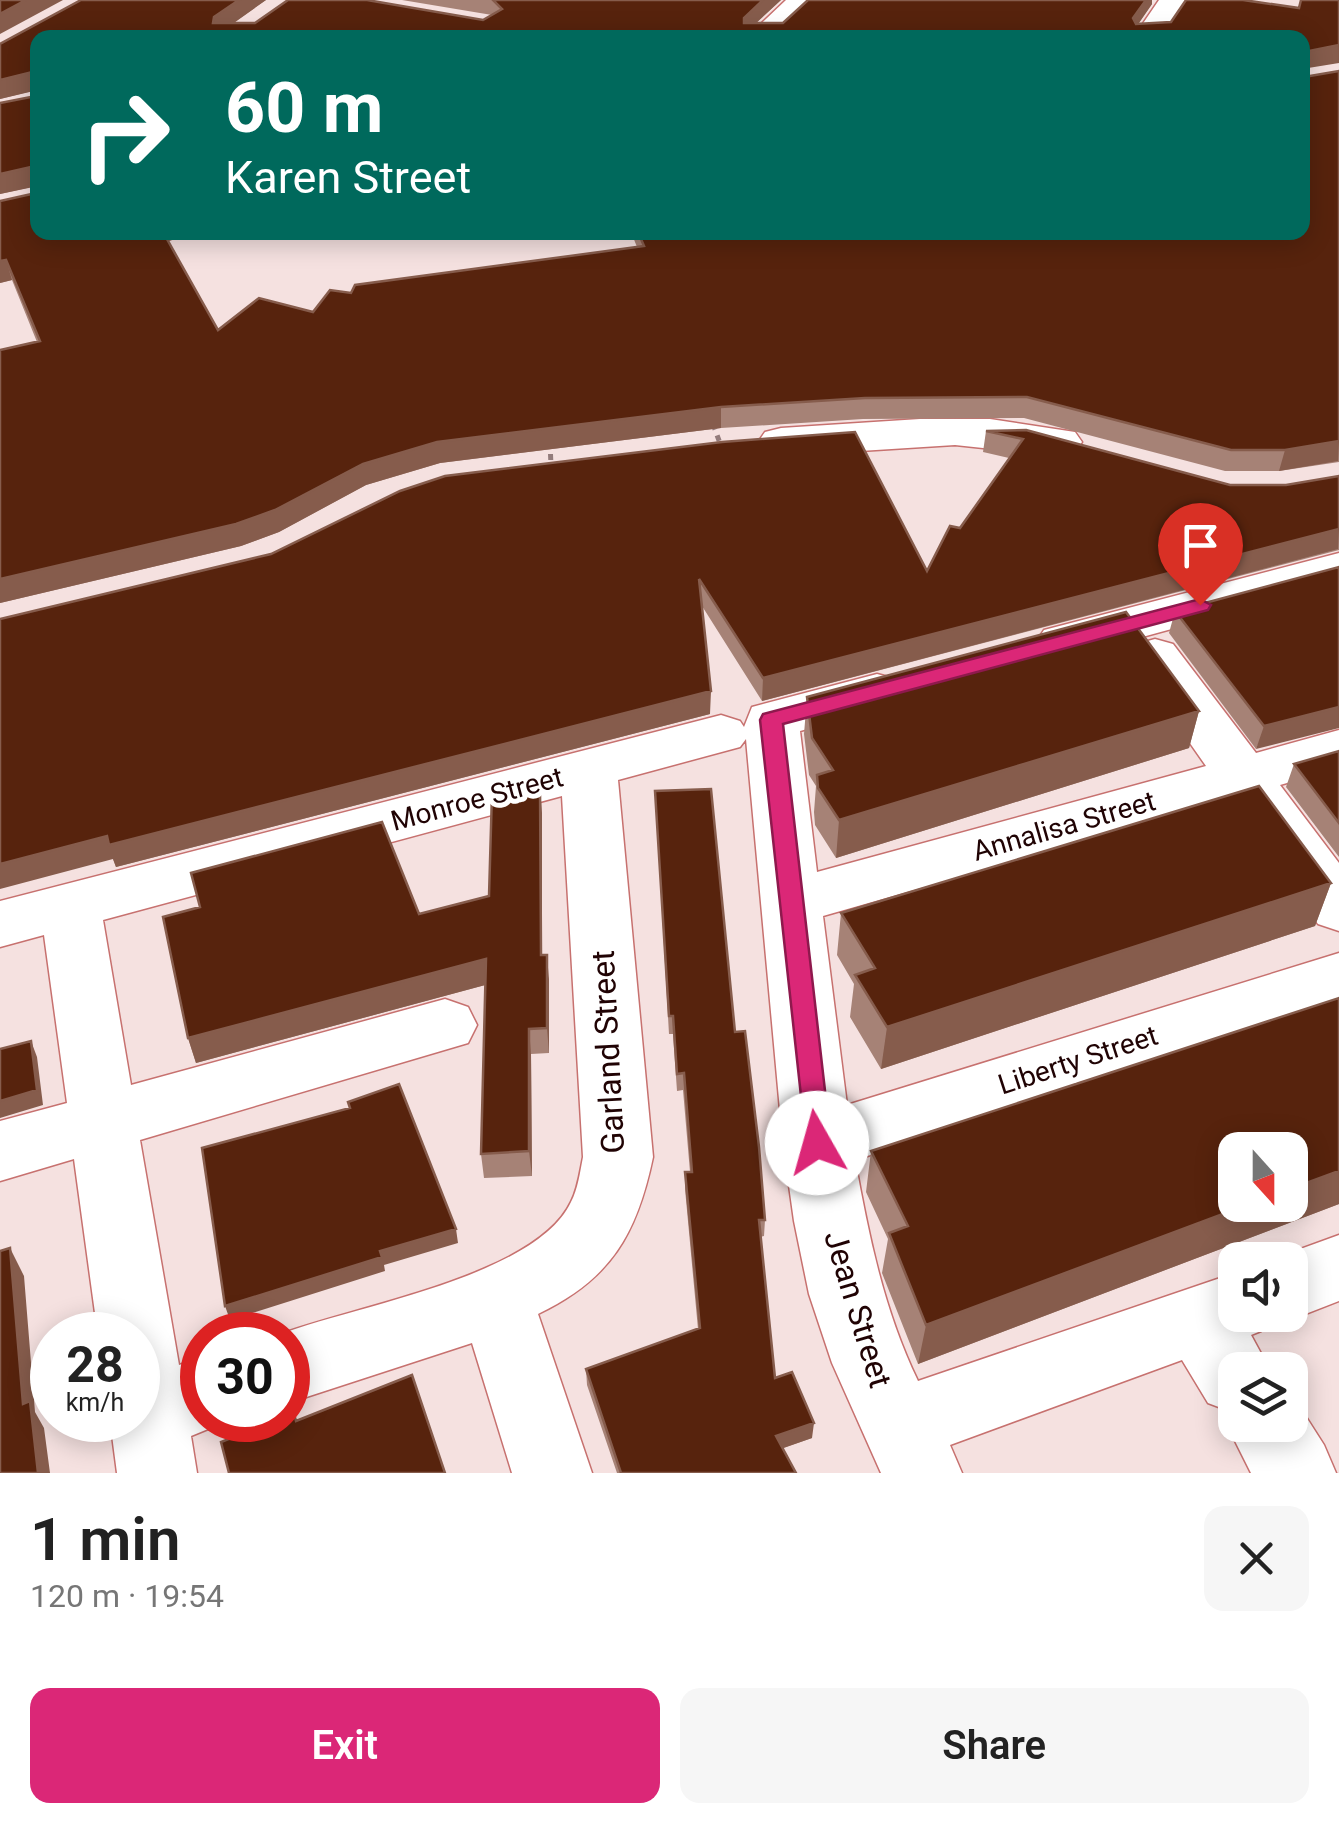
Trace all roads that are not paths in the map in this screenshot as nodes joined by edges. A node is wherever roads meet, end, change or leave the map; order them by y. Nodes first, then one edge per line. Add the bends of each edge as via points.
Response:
1 (804, 0) edge
2 (1174, 0) edge
3 (770, 30) edge
4 (1153, 30) edge
5 (714, 428) edge
6 (1095, 452) edge
7 (1339, 568) edge
8 (1132, 624) junction
9 (1018, 654) edge
10 (923, 679) edge
11 (746, 727) junction
12 (1339, 749) edge
13 (589, 770) junction
14 (1243, 776) junction
15 (789, 903) junction
16 (70, 906) junction
17 (1339, 908) edge
18 (0, 924) edge
19 (1339, 978) edge
20 (445, 1025) dead end
21 (103, 1121) junction
22 (817, 1143) junction
23 (0, 1151) edge
24 (1339, 1268) edge
25 (1308, 1279) edge
26 (495, 1298) junction
27 (132, 1312) edge
28 (1223, 1335) edge
29 (310, 1360) edge
30 (1277, 1442) edge
31 (910, 1449) edge
32 (552, 1473) edge
33 (1296, 1473) edge

1 - 3 street
2 - 4 street
5 - 6 street via 1024,434
7 - 8 street
8 - 9 street
8 - 14 street
10 - 11 street, Monroe Street
11 - 13 street, Monroe Street
11 - 15 street, Jean Street
12 - 14 street, Annalisa Street
13 - 16 street, Monroe Street
13 - 26 street, Garland Street via 618,1157 608,1205 586,1240 544,1275
14 - 15 street, Annalisa Street
14 - 17 street
15 - 22 street, Jean Street
16 - 18 street, Monroe Street
16 - 21 street
19 - 22 street, Liberty Street
20 - 21 street
21 - 23 street
21 - 27 street
22 - 31 street, Jean Street via 846,1294
24 - 25 street
26 - 29 street, Garland Street
26 - 32 street
28 - 31 street
30 - 33 street

